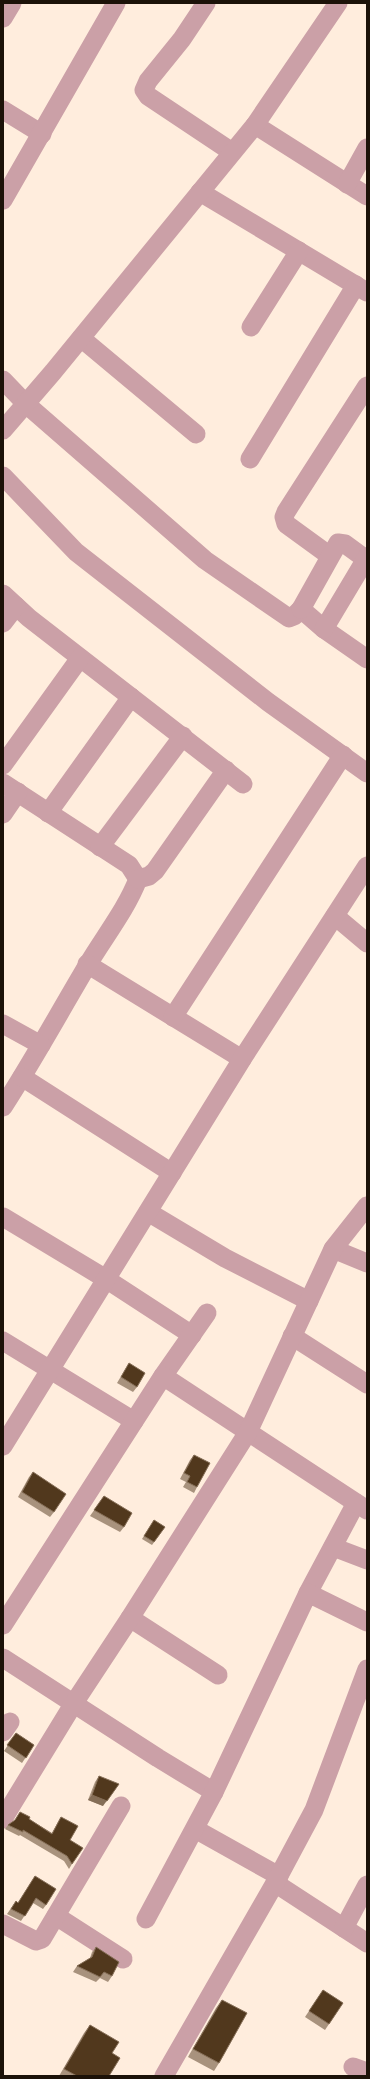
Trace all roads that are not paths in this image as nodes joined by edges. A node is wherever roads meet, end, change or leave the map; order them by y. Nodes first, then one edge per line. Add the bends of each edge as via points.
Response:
1 (12, 3) edge
2 (116, 3) edge
3 (206, 3) edge
4 (331, 6) edge
5 (3, 18) edge
6 (3, 110) edge
7 (255, 125) junction
8 (42, 134) junction
9 (367, 148) edge
10 (232, 152) junction
11 (346, 184) junction
12 (200, 192) junction
13 (367, 196) edge
14 (3, 200) edge
15 (299, 251) junction
16 (362, 289) edge
17 (251, 327) dead end
18 (81, 338) junction
19 (3, 380) edge
20 (367, 386) edge
21 (26, 404) junction
22 (3, 430) edge
23 (196, 434) dead end
24 (250, 459) dead end
25 (3, 476) edge
26 (330, 556) junction
27 (367, 558) edge
28 (10, 600) edge
29 (300, 609) junction
30 (3, 623) edge
31 (324, 628) junction
32 (80, 658) junction
33 (367, 659) edge
34 (132, 697) junction
35 (183, 736) junction
36 (343, 755) junction
37 (3, 765) edge
38 (226, 770) junction
39 (367, 773) edge
40 (243, 784) dead end
41 (10, 787) edge
42 (48, 812) junction
43 (3, 814) edge
44 (100, 847) junction
45 (367, 866) edge
46 (138, 879) junction
47 (335, 916) junction
48 (367, 944) edge
49 (88, 964) junction
50 (173, 1017) junction
51 (3, 1024) edge
52 (42, 1045) junction
53 (242, 1059) junction
54 (22, 1077) junction
55 (3, 1107) edge
56 (172, 1173) junction
57 (367, 1206) edge
58 (148, 1212) junction
59 (3, 1217) edge
60 (333, 1250) junction
61 (367, 1263) edge
62 (106, 1279) junction
63 (309, 1300) junction
64 (207, 1313) dead end
65 (192, 1335) junction
66 (292, 1336) junction
67 (3, 1341) edge
68 (51, 1370) junction
69 (163, 1376) junction
70 (367, 1384) edge
71 (134, 1421) junction
72 (248, 1432) junction
73 (3, 1446) edge
74 (361, 1507) edge
75 (333, 1547) junction
76 (367, 1560) edge
77 (308, 1594) junction
78 (130, 1618) junction
79 (367, 1622) edge
80 (3, 1626) edge
81 (3, 1658) edge
82 (367, 1669) edge
83 (218, 1675) dead end
84 (74, 1703) junction
85 (214, 1792) junction
86 (120, 1806) dead end
87 (3, 1818) edge
88 (195, 1829) junction
89 (277, 1879) junction
90 (367, 1885) edge
91 (56, 1916) junction
92 (146, 1919) dead end
93 (3, 1924) edge
94 (344, 1928) junction
95 (367, 1942) edge
96 (123, 1959) dead end
97 (164, 2076) edge

1 - 5 street
2 - 8 street
3 - 10 street via 182,39 148,80 144,90 148,96
4 - 7 street
6 - 8 street
7 - 10 street
7 - 11 street
8 - 14 street
9 - 11 street
10 - 12 street
11 - 13 street
12 - 15 street
12 - 18 street
15 - 16 street
15 - 17 street
16 - 24 street
18 - 21 street
18 - 23 street
19 - 21 street
20 - 26 street via 284,517 286,524
21 - 22 street
21 - 29 street via 205,560 289,618
25 - 36 street via 82,557 268,702
26 - 27 street via 341,542
26 - 29 street
27 - 31 street
28 - 30 street
28 - 32 street
29 - 31 street
31 - 33 street
32 - 34 street
32 - 37 street
34 - 35 street
34 - 42 street
35 - 38 street
35 - 44 street
36 - 39 street
36 - 50 street
38 - 40 street
38 - 46 street via 155,871
41 - 42 street
41 - 43 street
42 - 44 street
44 - 46 street via 129,865
45 - 47 street
46 - 49 street via 131,897
47 - 48 street
47 - 53 street
49 - 50 street
49 - 52 street
50 - 53 street
51 - 52 street
52 - 54 street
53 - 56 street
54 - 55 street
54 - 56 street
56 - 58 street
57 - 60 street
58 - 62 street
58 - 63 street via 226,1258
59 - 62 street
60 - 61 street
60 - 63 street
62 - 65 street
62 - 68 street
63 - 66 street
64 - 65 street
65 - 69 street
66 - 70 street
66 - 72 street
67 - 68 street
68 - 71 street
68 - 73 street
69 - 71 street
69 - 72 street
71 - 80 street
72 - 74 street
72 - 78 street
74 - 75 street
75 - 76 street
75 - 77 street
77 - 79 street
77 - 85 street
78 - 83 street
78 - 84 street
81 - 84 street
82 - 89 street via 314,1810
84 - 85 street
84 - 87 street
85 - 88 street
86 - 91 street
88 - 89 street
88 - 92 street
89 - 94 street
89 - 97 street
90 - 94 street
91 - 93 street via 42,1939 36,1941
91 - 96 street
94 - 95 street

